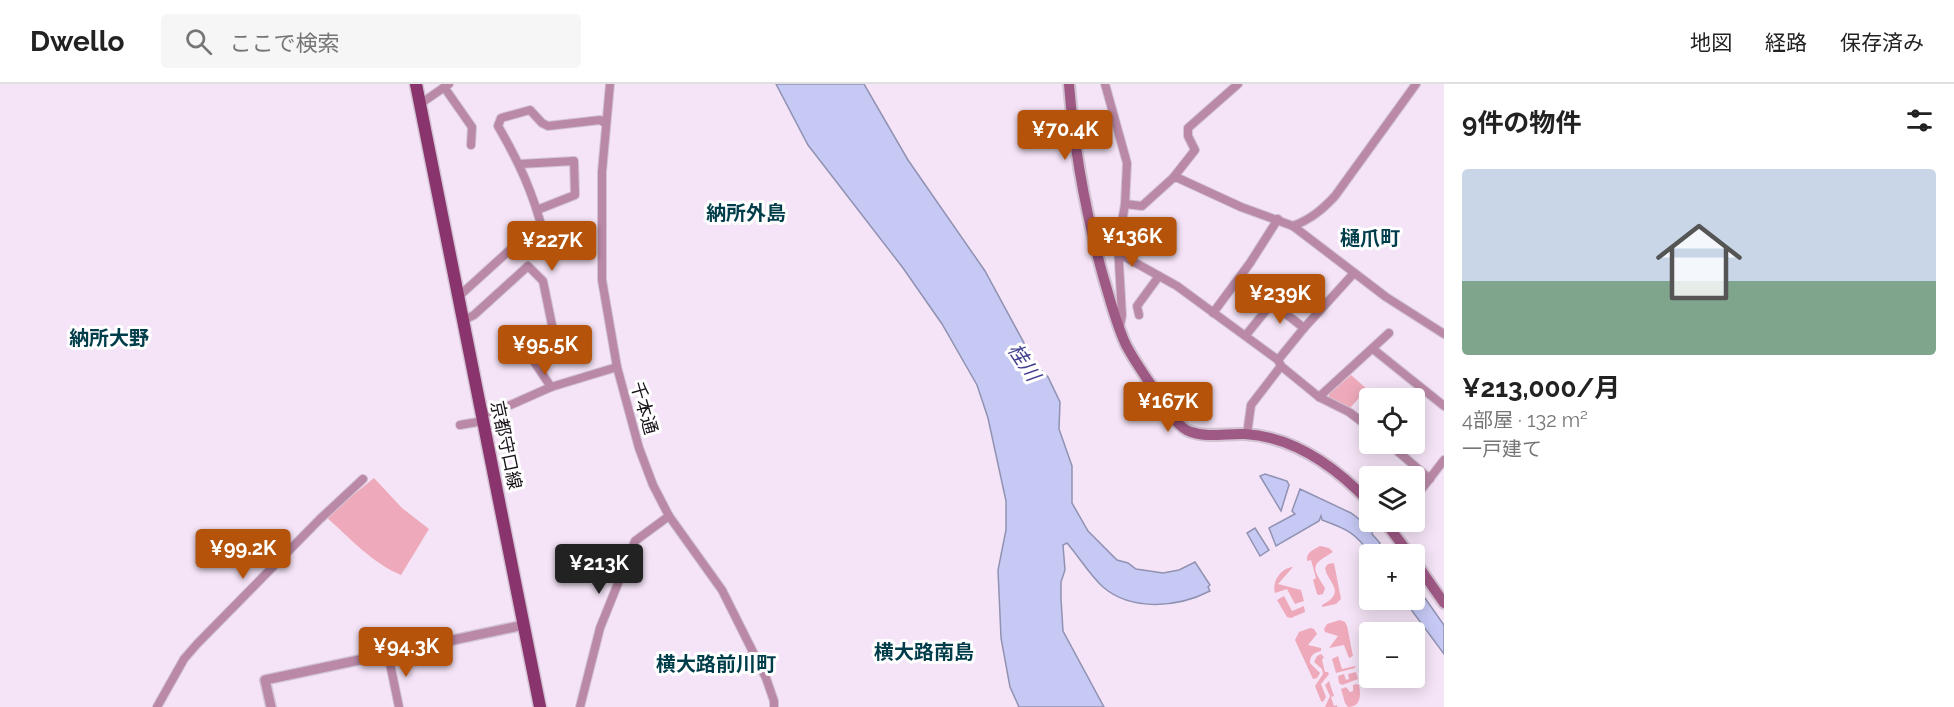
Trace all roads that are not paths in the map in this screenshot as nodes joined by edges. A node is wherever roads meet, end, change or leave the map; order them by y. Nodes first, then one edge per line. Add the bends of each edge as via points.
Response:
1 (416, 84) edge
2 (610, 84) edge
3 (1069, 84) edge
4 (1105, 84) edge
5 (1238, 84) edge
6 (1416, 84) edge
7 (446, 86) edge
8 (420, 104) junction
9 (605, 123) junction
10 (471, 145) dead end
11 (520, 164) junction
12 (1173, 178) junction
13 (1125, 204) junction
14 (537, 210) junction
15 (1278, 219) junction
16 (1293, 226) junction
17 (1119, 258) junction
18 (1354, 273) junction
19 (1159, 276) junction
20 (458, 297) junction
21 (1213, 313) junction
22 (1139, 315) dead end
23 (462, 321) junction
24 (1119, 328) junction
25 (1304, 328) junction
26 (1389, 333) dead end
27 (1444, 334) edge
28 (1246, 335) junction
29 (1373, 349) junction
30 (1279, 363) junction
31 (617, 367) junction
32 (551, 387) junction
33 (1319, 397) junction
34 (1444, 406) edge
35 (482, 417) junction
36 (1359, 420) edge
37 (460, 425) dead end
38 (1247, 434) junction
39 (1401, 454) edge
40 (1444, 460) edge
41 (363, 479) dead end
42 (1430, 479) junction
43 (1425, 486) edge
44 (1359, 492) edge
45 (669, 516) junction
46 (1393, 532) edge
47 (1402, 544) edge
48 (1425, 576) edge
49 (1444, 603) edge
50 (524, 625) junction
51 (388, 654) junction
52 (157, 707) edge
53 (271, 707) edge
54 (399, 707) edge
55 (540, 707) edge
56 (580, 707) edge
57 (774, 707) edge

1 - 8 main road, 京都守口線
2 - 9 street, 千本通
3 - 24 main road via 1092,235
4 - 13 street via 1126,154
5 - 12 street via 1188,128 1195,150
6 - 16 street via 1335,196 1311,218
7 - 8 street
7 - 10 street via 472,127
8 - 20 main road, 京都守口線
9 - 11 street via 600,120 548,126 530,110 501,118 498,126
9 - 31 street, 千本通 via 602,280
11 - 14 street
11 - 14 street via 574,161 574,195
12 - 13 street via 1142,206
12 - 15 street
13 - 17 street
14 - 20 street via 543,232 523,238
15 - 16 street
15 - 21 street
16 - 18 street
17 - 19 street via 1125,257
17 - 24 street
18 - 25 street
18 - 27 street
19 - 21 street
19 - 22 street via 1137,306
20 - 23 main road, 京都守口線
21 - 28 street
23 - 32 street via 474,315 528,266 543,281 553,330 527,351
23 - 35 main road, 京都守口線
24 - 38 main road via 1142,372 1183,428 1198,434
25 - 28 street via 1272,303
25 - 30 street
26 - 29 street
28 - 30 street
29 - 33 street
29 - 34 street
30 - 33 street
30 - 38 street via 1251,405
31 - 32 street
31 - 45 street, 千本通 via 639,448
32 - 35 street
33 - 36 street
35 - 37 street
35 - 50 main road, 京都守口線
38 - 44 main road via 1275,440 1319,459
39 - 42 street
40 - 42 street
41 - 52 street via 184,658
42 - 43 street
45 - 56 street via 635,541 600,628
45 - 57 street, 千本通 via 722,590 766,678
46 - 47 main road
48 - 49 main road
50 - 51 street
50 - 55 main road, 京都守口線
51 - 53 street via 265,680
51 - 54 street

